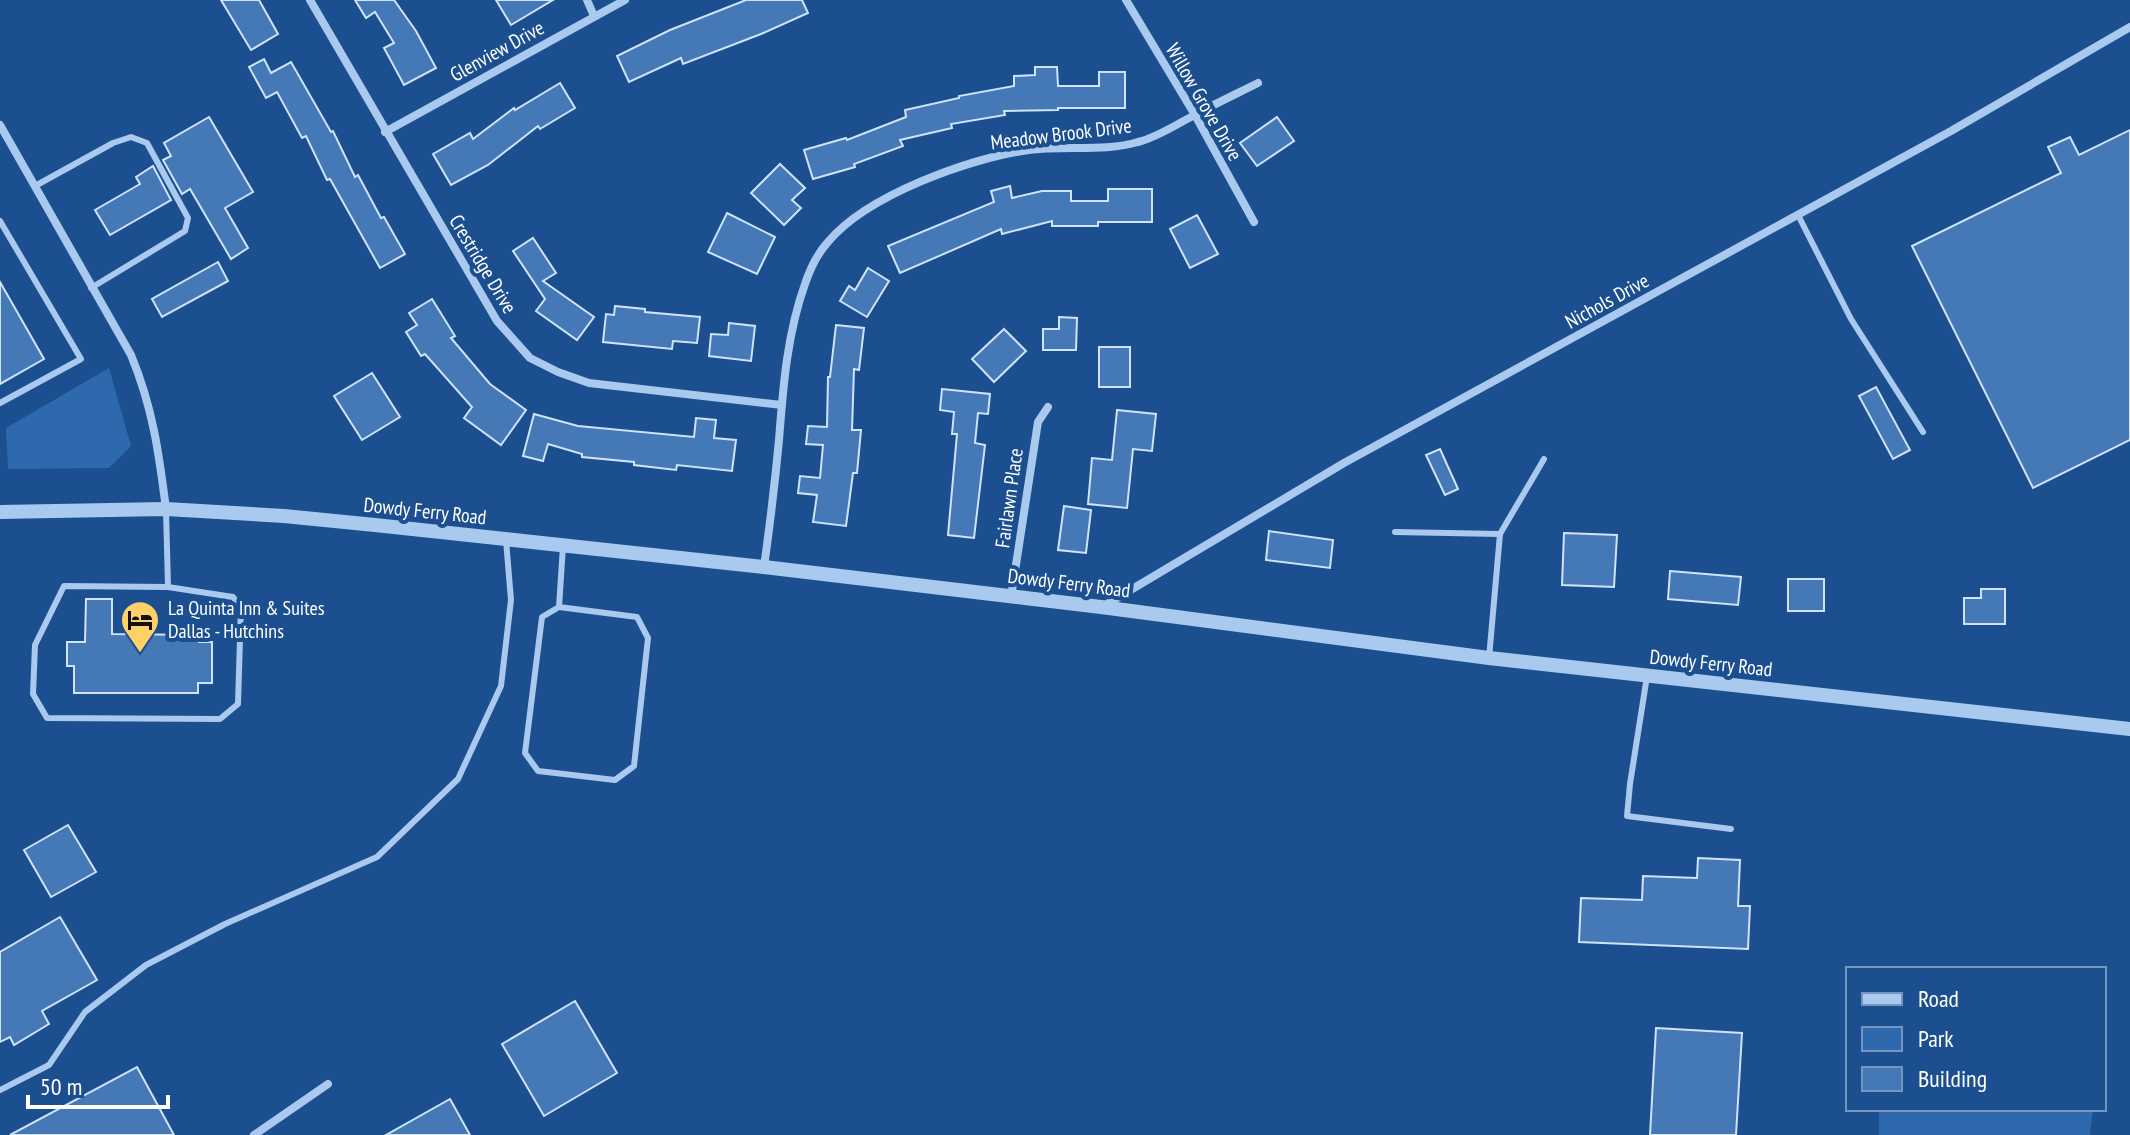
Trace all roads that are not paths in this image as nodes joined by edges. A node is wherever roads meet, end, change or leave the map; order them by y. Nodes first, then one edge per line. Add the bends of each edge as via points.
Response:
1 (310, 0) edge
2 (587, 0) edge
3 (625, 0) edge
4 (1126, 0) edge
5 (594, 16) junction
6 (2130, 27) edge
7 (1258, 83) dead end
8 (1195, 115) junction
9 (0, 125) edge
10 (385, 132) junction
11 (35, 186) junction
12 (1798, 215) junction
13 (0, 221) edge
14 (1254, 222) dead end
15 (91, 288) junction
16 (0, 403) edge
17 (782, 405) junction
18 (1048, 407) dead end
19 (1923, 432) dead end
20 (1544, 459) dead end
21 (166, 509) junction
22 (0, 512) edge
23 (1395, 532) dead end
24 (1500, 534) junction
25 (506, 540) junction
26 (563, 546) junction
27 (764, 567) junction
28 (168, 587) junction
29 (1011, 597) junction
30 (559, 607) junction
31 (1101, 607) junction
32 (1489, 658) junction
33 (1647, 676) junction
34 (2130, 729) edge
35 (1731, 829) dead end
36 (328, 1084) dead end
37 (0, 1090) edge
38 (254, 1135) edge

1 - 10 street, Crestridge Drive
2 - 5 street
3 - 5 street, Glenview Drive
4 - 8 street, Willow Grove Drive
5 - 10 street, Glenview Drive
6 - 12 street, Nichols Drive
7 - 8 street, Meadow Brook Drive
8 - 14 street, Willow Grove Drive
8 - 17 street, Meadow Brook Drive via 1136,143 1033,149 965,165 879,202 848,223 828,241 805,283 788,350
9 - 11 street
10 - 17 street, Crestridge Drive via 497,321 530,358 589,383
11 - 15 street
11 - 15 lane via 113,143 131,137 147,143 188,218 185,231
12 - 19 lane via 1851,319
12 - 31 street, Nichols Drive via 1344,463
13 - 16 lane via 81,359
15 - 21 street via 145,387
17 - 27 street, Meadow Brook Drive
18 - 29 street, Fairlawn Place via 1036,432
20 - 24 lane
21 - 22 street, Dowdy Ferry Road
21 - 25 street, Dowdy Ferry Road
21 - 28 lane
23 - 24 lane
24 - 32 lane
25 - 26 street, Dowdy Ferry Road
25 - 37 lane via 511,600 501,686 458,779 377,857 146,965 85,1012 49,1065
26 - 27 street, Dowdy Ferry Road
26 - 30 lane
27 - 29 street, Dowdy Ferry Road
28 - 28 lane via 233,597 241,607 238,704 220,719 47,718 33,694 35,645 64,586
29 - 31 street, Dowdy Ferry Road
30 - 30 lane via 542,617 525,753 538,771 615,780 634,766 648,638 637,617
31 - 32 street, Dowdy Ferry Road
32 - 33 street, Dowdy Ferry Road
33 - 34 street, Dowdy Ferry Road
33 - 35 lane via 1627,816
36 - 38 street

